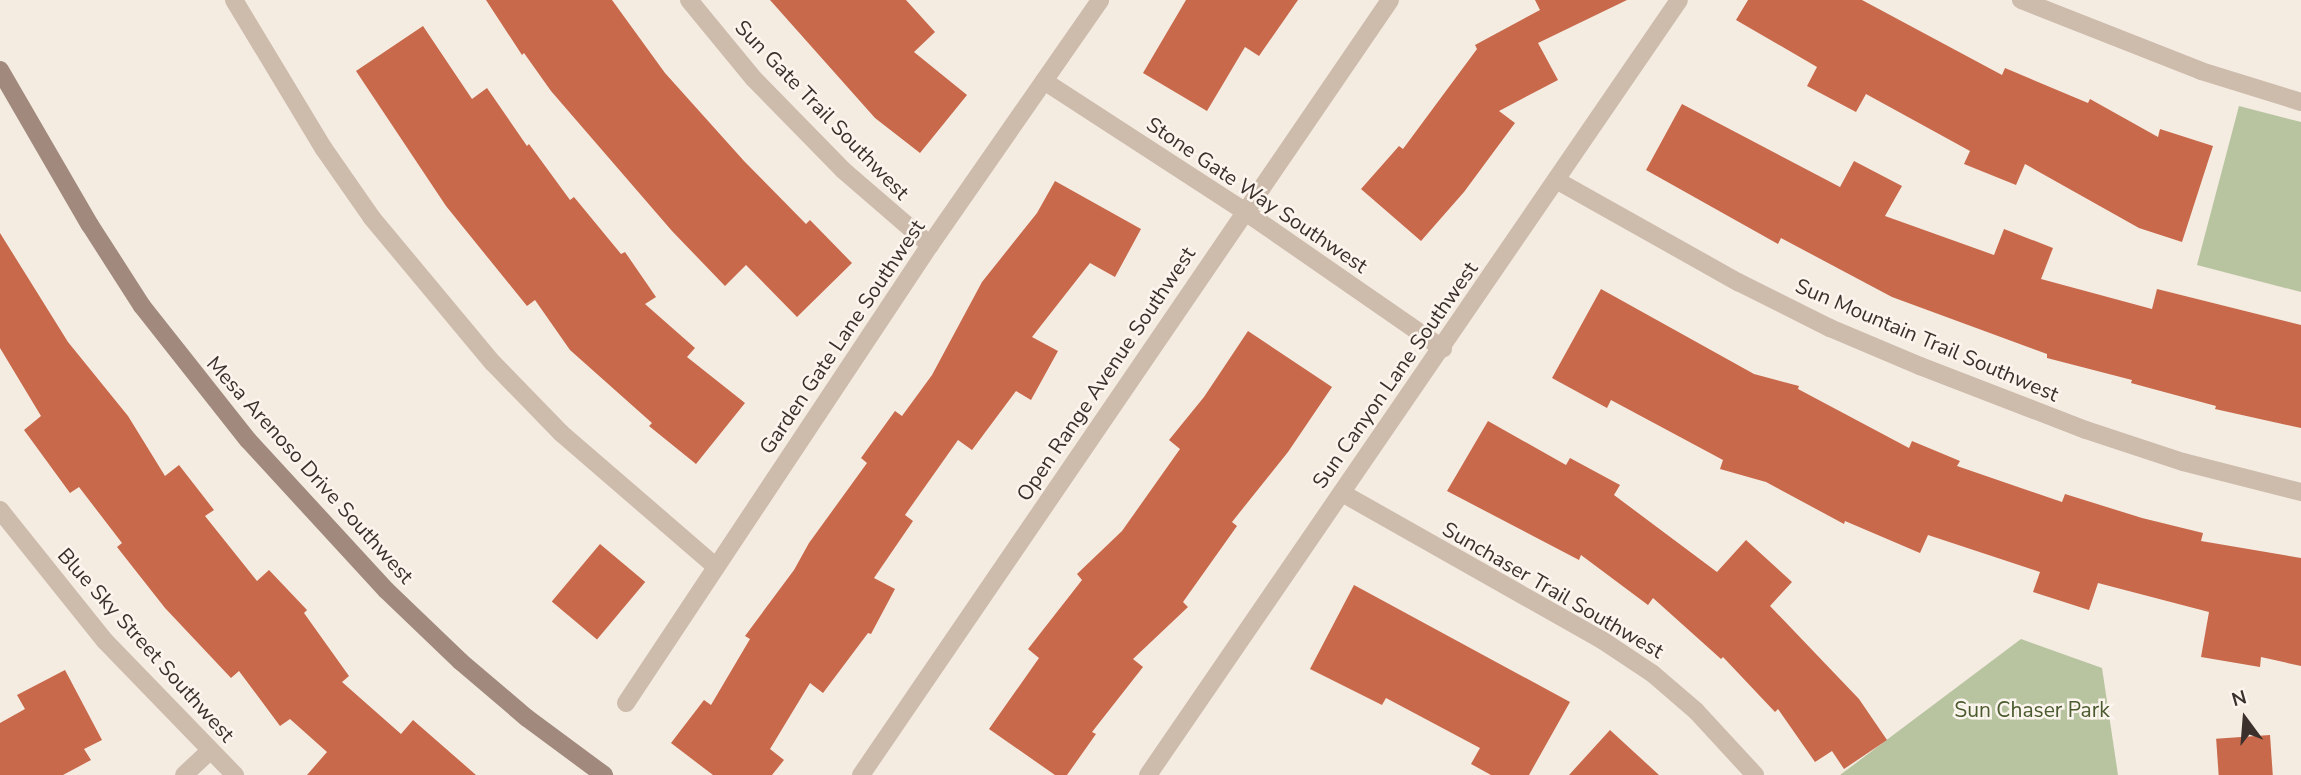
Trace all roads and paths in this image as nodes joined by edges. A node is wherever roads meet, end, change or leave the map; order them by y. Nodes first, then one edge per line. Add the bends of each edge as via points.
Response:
1 (234, 0) edge
2 (689, 0) edge
3 (1100, 0) edge
4 (1390, 0) edge
5 (1679, 0) edge
6 (2021, 0) edge
7 (0, 70) edge
8 (1044, 81) junction
9 (2301, 102) edge
10 (1556, 180) junction
11 (1244, 211) junction
12 (930, 245) junction
13 (1443, 349) junction
14 (2301, 492) edge
15 (1342, 493) junction
16 (0, 510) edge
17 (716, 567) junction
18 (626, 703) dead end
19 (210, 751) junction
20 (184, 775) edge
21 (235, 775) edge
22 (604, 775) edge
23 (861, 775) edge
24 (1148, 775) edge
25 (1755, 775) edge

1 - 17 street via 324,149 372,218 494,363 561,433
2 - 12 street, Sun Gate Trail Southwest via 754,79 843,170
3 - 8 street, Garden Gate Lane Southwest
4 - 11 street, Open Range Avenue Southwest
5 - 10 street, Sun Canyon Lane Southwest
6 - 9 street via 2201,71
7 - 22 street, Mesa Arenoso Drive Southwest via 142,306 248,440 386,590 460,661
8 - 11 street, Stone Gate Way Southwest
8 - 12 street, Garden Gate Lane Southwest
10 - 13 street, Sun Canyon Lane Southwest
10 - 14 street, Sun Mountain Trail Southwest via 1738,282 1881,350 2086,430 2183,462
11 - 13 street, Stone Gate Way Southwest
11 - 23 street, Open Range Avenue Southwest
12 - 17 street, Garden Gate Lane Southwest
13 - 15 street, Sun Canyon Lane Southwest
15 - 24 street, Sun Canyon Lane Southwest
15 - 25 street, Sunchaser Trail Southwest via 1602,640 1653,674 1696,711
16 - 19 street, Blue Sky Street Southwest via 105,641
17 - 18 street, Garden Gate Lane Southwest
19 - 20 street
19 - 21 street, Blue Sky Street Southwest

